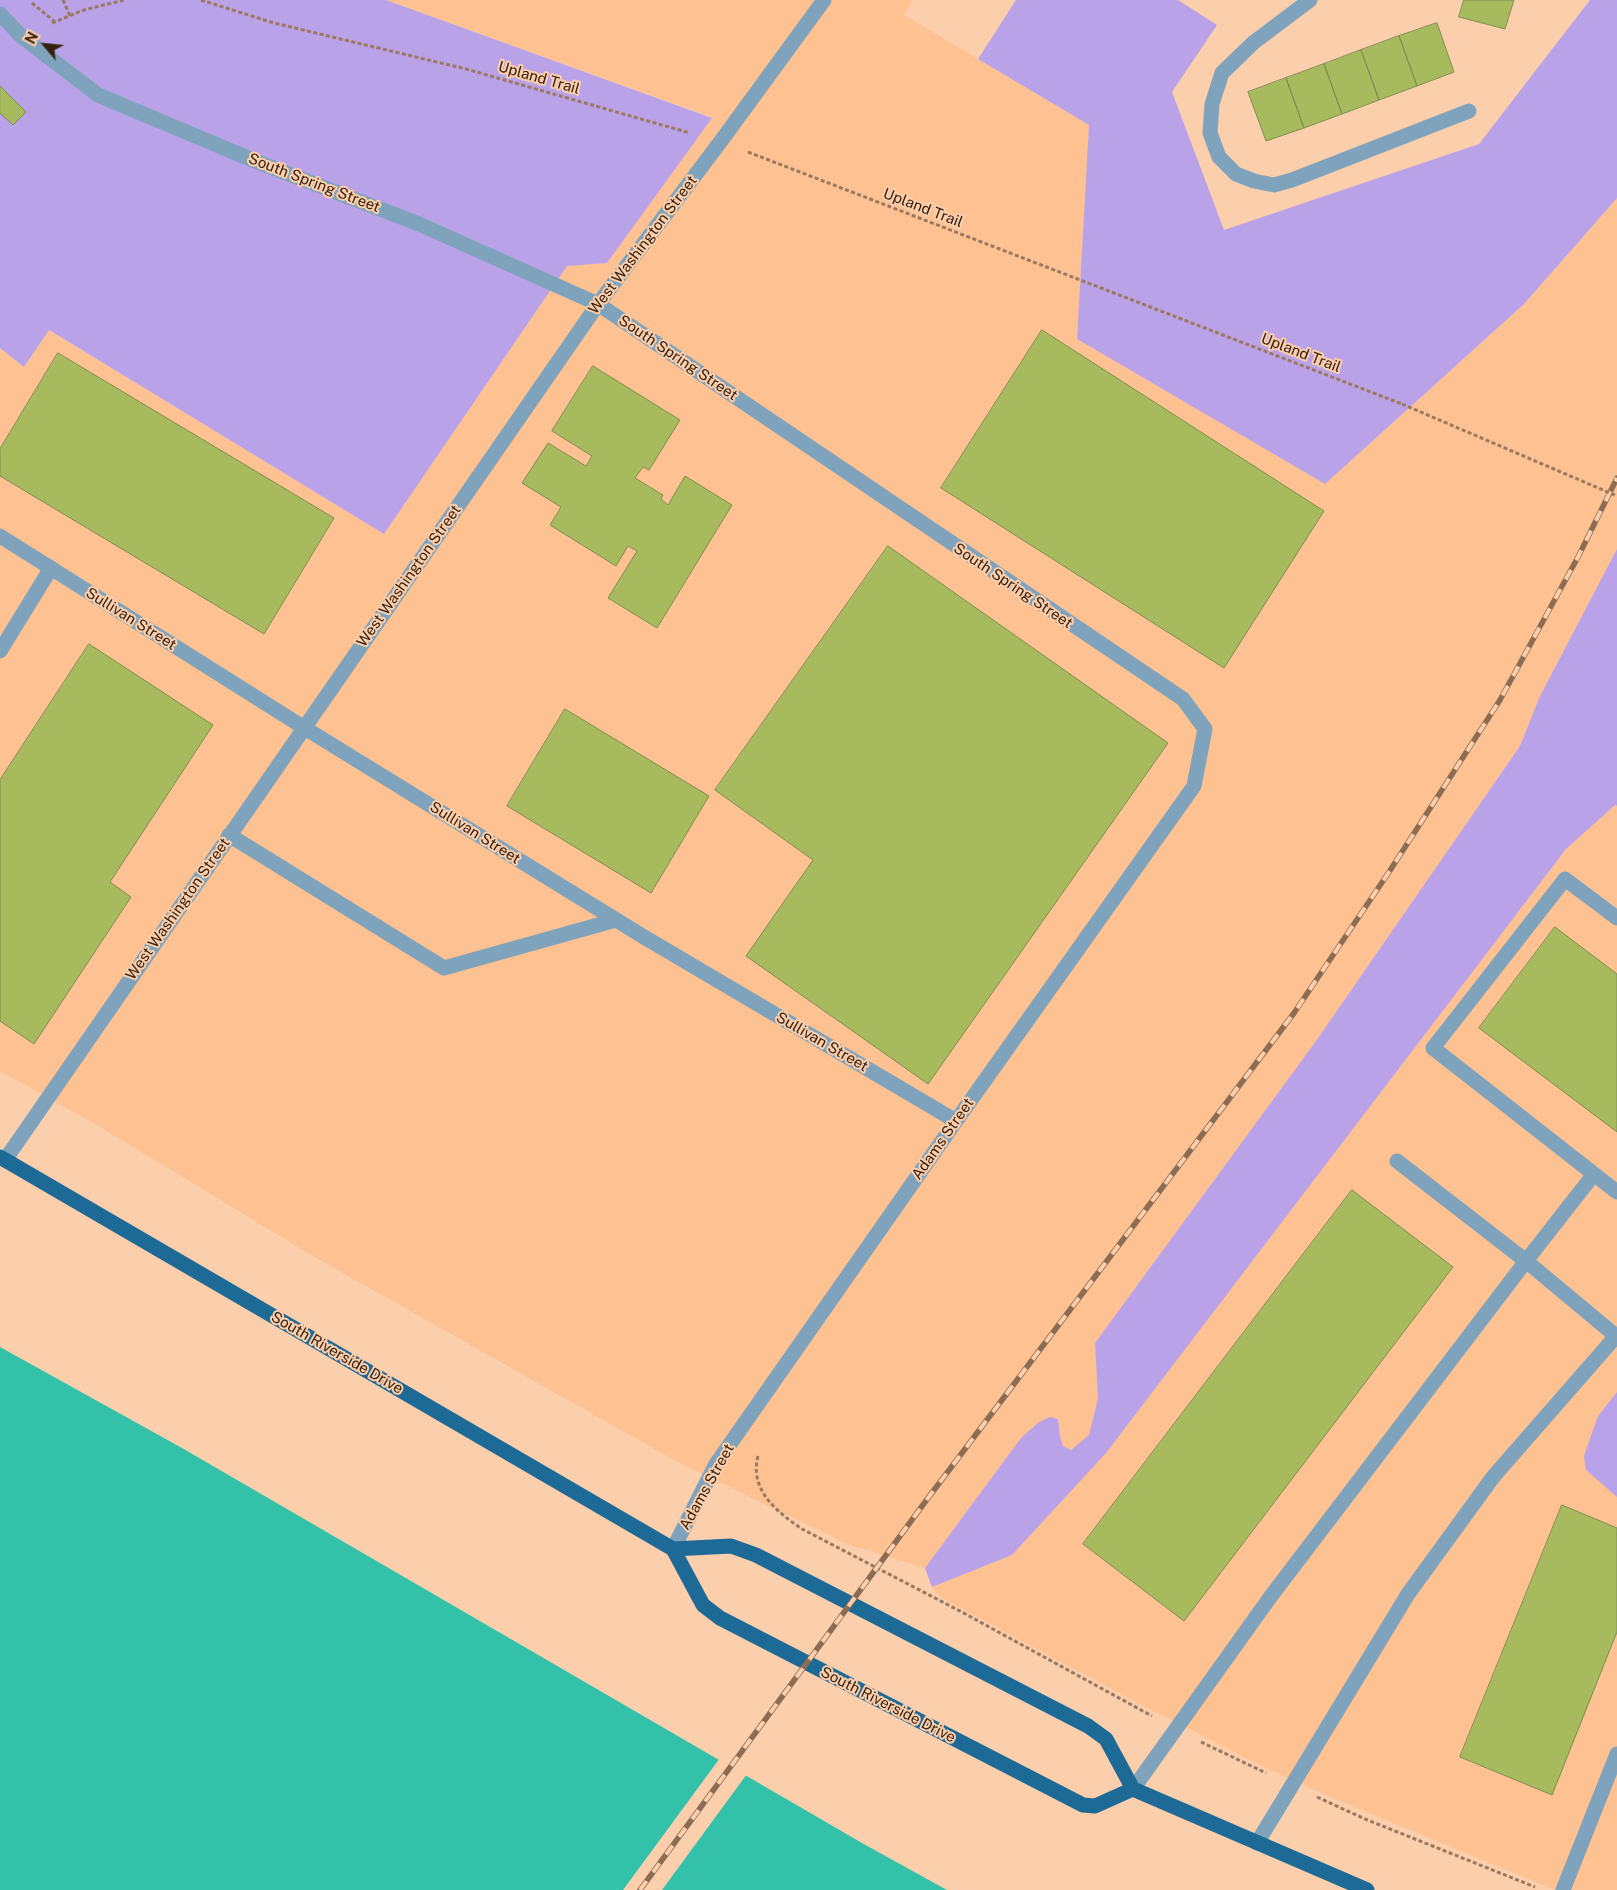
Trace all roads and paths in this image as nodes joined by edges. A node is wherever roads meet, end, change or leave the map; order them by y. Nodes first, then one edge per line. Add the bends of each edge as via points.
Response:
1 (28, 0) edge
2 (63, 0) edge
3 (124, 0) edge
4 (201, 0) edge
5 (824, 0) edge
6 (1310, 0) edge
7 (0, 14) edge
8 (70, 16) junction
9 (55, 22) junction
10 (21, 36) junction
11 (1469, 111) dead end
12 (721, 141) junction
13 (598, 304) junction
14 (1617, 496) edge
15 (0, 536) edge
16 (51, 568) junction
17 (0, 651) edge
18 (303, 728) junction
19 (1206, 729) joint
20 (229, 835) junction
21 (1617, 918) edge
22 (616, 920) junction
23 (956, 1121) junction
24 (3, 1158) edge
25 (1397, 1161) dead end
26 (1594, 1174) junction
27 (1617, 1192) edge
28 (1526, 1261) junction
29 (1617, 1335) edge
30 (759, 1453) dead end
31 (673, 1549) junction
32 (1176, 1729) junction
33 (1617, 1754) edge
34 (1292, 1785) junction
35 (1133, 1789) junction
36 (1257, 1843) junction
37 (1367, 1890) edge
38 (1542, 1890) edge
39 (1563, 1890) edge

1 - 9 path
2 - 8 path
3 - 8 path
4 - 12 path, Upland Trail via 274,23 466,69
5 - 12 street, West Washington Street
6 - 11 street via 1253,43 1222,73 1212,104 1210,133 1220,156 1236,174 1274,185
7 - 10 street, South Spring Street
8 - 9 path
9 - 10 path
10 - 13 street, South Spring Street via 98,95 255,161 420,224
12 - 13 street, West Washington Street
12 - 14 path, Upland Trail, bridge via 1402,404
13 - 18 street, West Washington Street
13 - 19 street, South Spring Street via 1182,699
15 - 16 street, Sullivan Street
16 - 17 street
16 - 18 street, Sullivan Street
18 - 20 street, West Washington Street
18 - 22 street, Sullivan Street
19 - 23 street, Adams Street via 1194,786
20 - 22 street via 444,968
20 - 24 street, West Washington Street
21 - 26 street via 1565,880 1433,1048
22 - 23 street, Sullivan Street
23 - 31 street, Adams Street via 716,1464
24 - 31 highway, South Riverside Drive
25 - 28 street
26 - 27 street
26 - 28 street
28 - 29 street
28 - 32 street via 1271,1596
29 - 34 street via 1493,1477 1408,1594
30 - 32 path via 756,1464 760,1487 781,1515 802,1529
31 - 35 highway via 731,1546 756,1555 1079,1721 1106,1739
31 - 35 highway, South Riverside Drive via 703,1604 720,1618 1083,1805 1094,1806
32 - 34 path
32 - 35 street
33 - 39 street
34 - 36 street
34 - 38 path via 1365,1819
35 - 36 highway
36 - 37 highway

